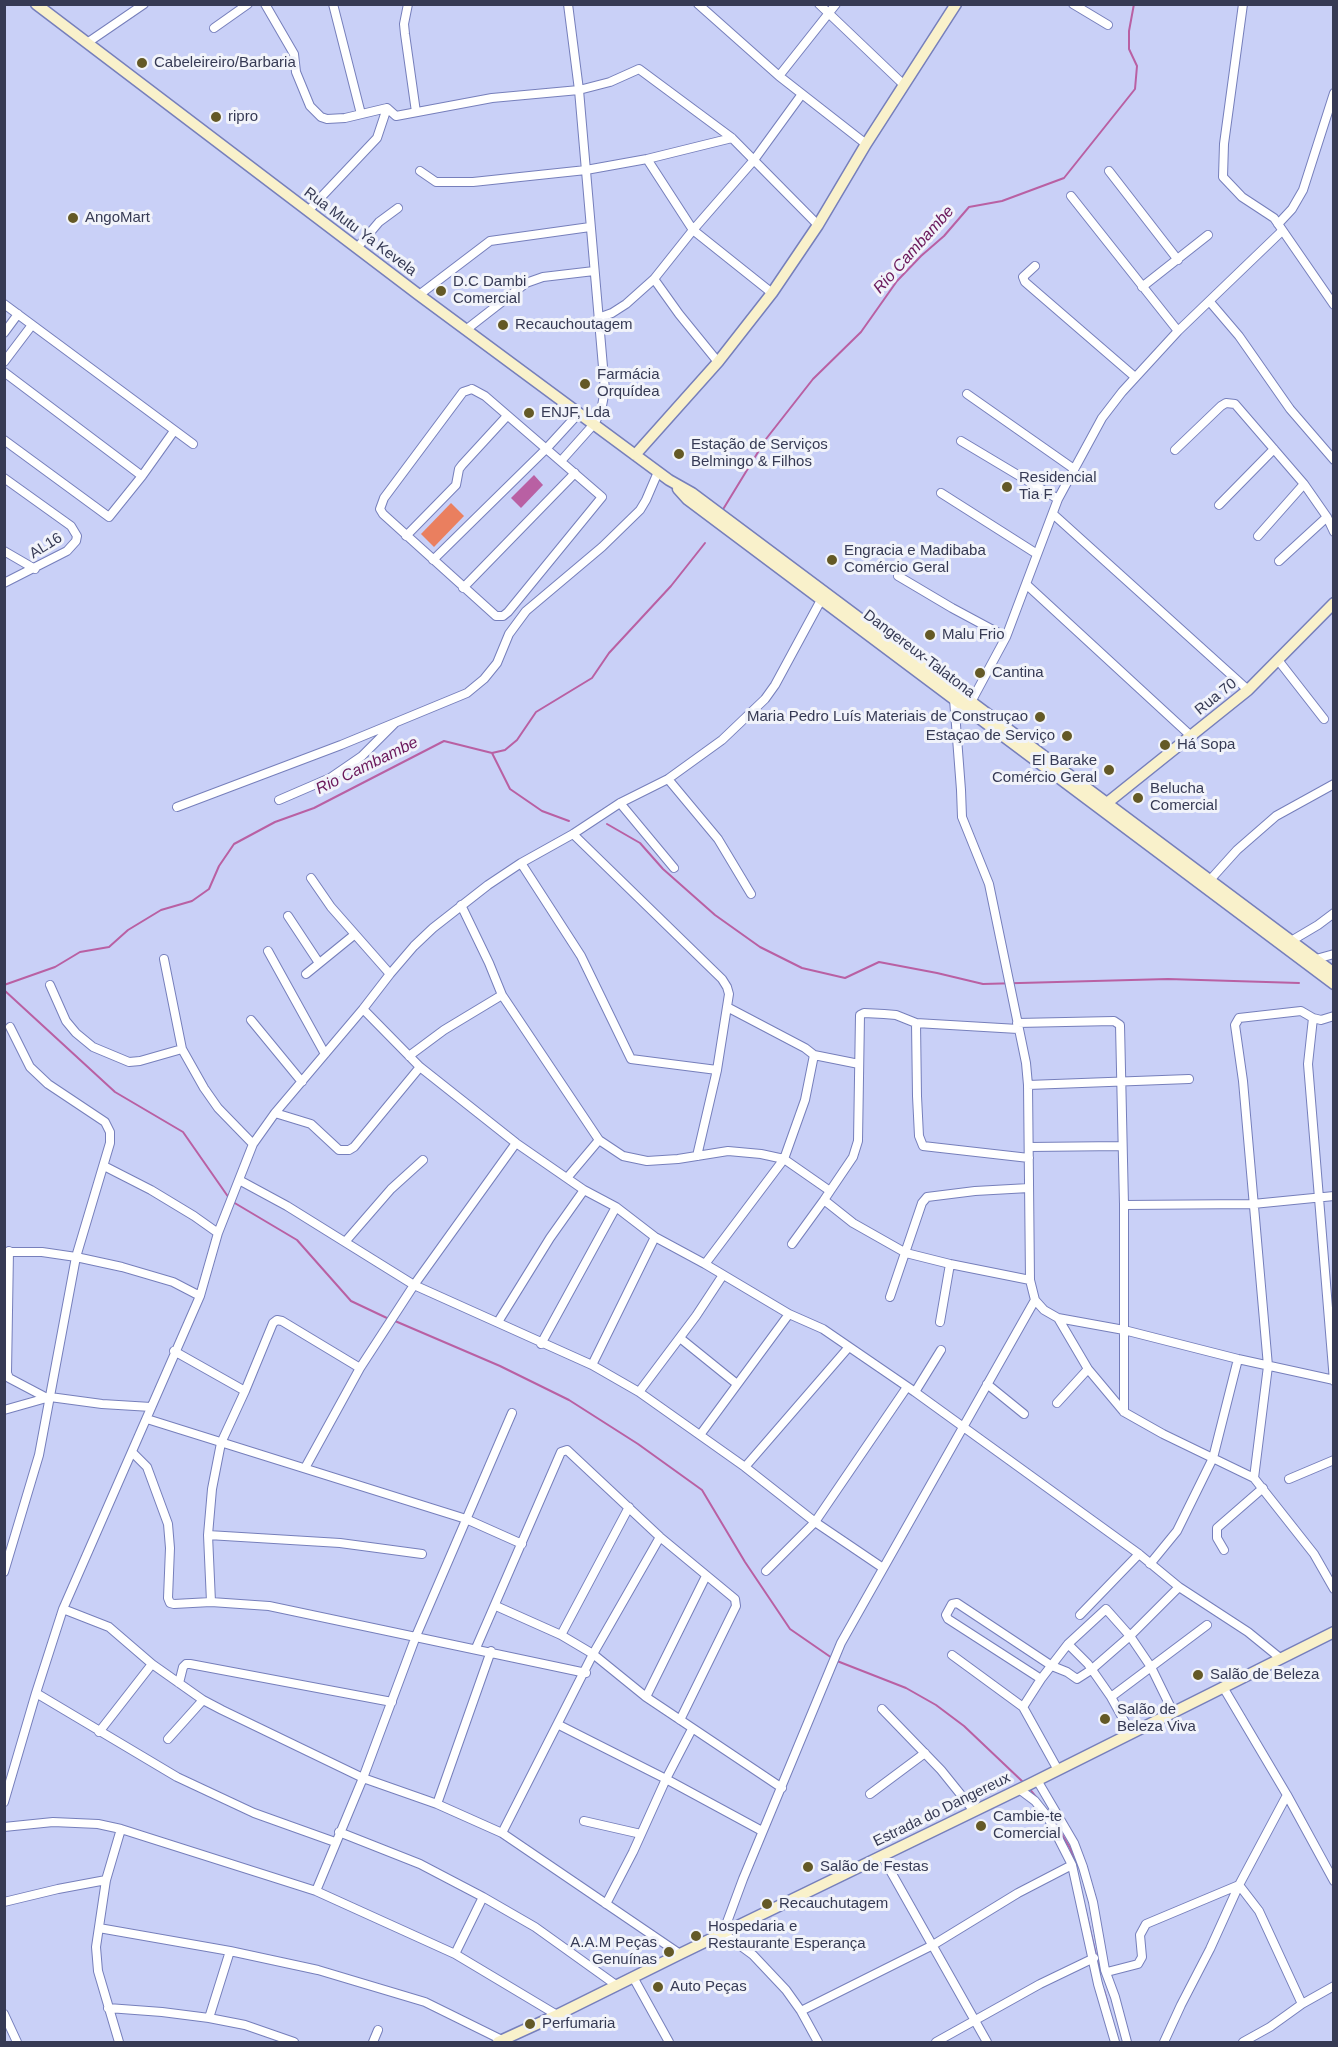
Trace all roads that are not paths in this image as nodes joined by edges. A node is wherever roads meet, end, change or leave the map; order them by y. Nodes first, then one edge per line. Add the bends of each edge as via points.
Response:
1 (36, 4) edge
2 (144, 4) edge
3 (248, 4) edge
4 (265, 4) edge
5 (333, 4) edge
6 (408, 4) edge
7 (568, 4) edge
8 (698, 4) edge
9 (819, 4) edge
10 (836, 4) edge
11 (956, 4) edge
12 (1073, 4) edge
13 (1243, 4) edge
14 (52, 10) edge
15 (829, 12) junction
16 (1108, 25) dead end
17 (214, 28) dead end
18 (87, 43) junction
19 (779, 75) junction
20 (904, 85) junction
21 (579, 90) junction
22 (1334, 93) edge
23 (802, 94) junction
24 (387, 108) junction
25 (416, 112) junction
26 (361, 114) junction
27 (732, 138) junction
28 (866, 144) junction
29 (647, 159) junction
30 (754, 160) junction
31 (586, 170) junction
32 (420, 171) dead end
33 (1109, 171) dead end
34 (1071, 196) dead end
35 (398, 208) dead end
36 (308, 211) junction
37 (819, 225) junction
38 (590, 227) junction
39 (1280, 228) junction
40 (693, 230) junction
41 (1208, 235) dead end
42 (357, 248) junction
43 (1178, 260) junction
44 (1035, 266) dead end
45 (594, 271) junction
46 (654, 279) junction
47 (1142, 287) junction
48 (772, 293) junction
49 (418, 294) junction
50 (1210, 302) junction
51 (4, 304) edge
52 (1334, 305) edge
53 (18, 314) junction
54 (598, 318) junction
55 (32, 325) junction
56 (467, 330) junction
57 (1178, 331) junction
58 (4, 333) edge
59 (4, 362) edge
60 (718, 362) junction
61 (4, 372) edge
62 (1135, 377) junction
63 (966, 394) dead end
64 (579, 413) junction
65 (507, 416) junction
66 (594, 424) junction
67 (174, 431) junction
68 (4, 440) edge
69 (961, 441) dead end
70 (193, 444) dead end
71 (546, 449) junction
72 (1274, 449) junction
73 (1175, 450) dead end
74 (635, 455) junction
75 (1334, 460) edge
76 (561, 461) junction
77 (1074, 469) junction
78 (658, 472) junction
79 (575, 473) junction
80 (142, 476) junction
81 (4, 478) edge
82 (1304, 484) junction
83 (941, 493) dead end
84 (690, 496) joint
85 (1058, 499) junction
86 (1219, 505) dead end
87 (1053, 514) junction
88 (1327, 517) junction
89 (1334, 532) edge
90 (406, 536) junction
91 (1258, 536) dead end
92 (746, 538) junction
93 (4, 551) edge
94 (1036, 554) junction
95 (433, 560) junction
96 (1279, 561) dead end
97 (35, 569) junction
98 (898, 576) dead end
99 (4, 583) edge
100 (1027, 585) junction
101 (463, 588) junction
102 (821, 600) junction
103 (1334, 603) edge
104 (1006, 637) junction
105 (1278, 660) junction
106 (1248, 690) junction
107 (954, 699) junction
108 (971, 702) junction
109 (1324, 719) dead end
110 (396, 722) junction
111 (1191, 736) junction
112 (668, 779) junction
113 (1334, 784) edge
114 (279, 800) dead end
115 (620, 803) junction
116 (1107, 803) junction
117 (177, 807) dead end
118 (573, 834) junction
119 (521, 863) junction
120 (674, 868) dead end
121 (311, 878) dead end
122 (1210, 880) junction
123 (751, 894) dead end
124 (461, 905) junction
125 (1334, 913) edge
126 (288, 915) dead end
127 (354, 935) junction
128 (1291, 941) junction
129 (268, 951) dead end
130 (1334, 954) edge
131 (164, 959) dead end
132 (1316, 959) junction
133 (319, 963) junction
134 (1334, 973) edge
135 (306, 974) dead end
136 (390, 974) junction
137 (1334, 984) edge
138 (50, 985) dead end
139 (502, 995) junction
140 (727, 1007) junction
141 (363, 1009) junction
142 (1334, 1016) edge
143 (1312, 1018) junction
144 (251, 1020) dead end
145 (916, 1023) junction
146 (1018, 1026) junction
147 (10, 1027) dead end
148 (182, 1048) junction
149 (325, 1054) junction
150 (814, 1054) junction
151 (409, 1056) junction
152 (859, 1064) junction
153 (420, 1067) junction
154 (717, 1070) junction
155 (1189, 1079) dead end
156 (302, 1082) junction
157 (1121, 1082) junction
158 (1029, 1085) junction
159 (275, 1113) junction
160 (599, 1140) junction
161 (253, 1143) junction
162 (516, 1143) junction
163 (1122, 1146) junction
164 (1029, 1147) junction
165 (697, 1156) junction
166 (1029, 1158) junction
167 (784, 1159) junction
168 (423, 1160) dead end
169 (104, 1166) junction
170 (567, 1178) junction
171 (239, 1180) junction
172 (1029, 1188) junction
173 (584, 1190) junction
174 (830, 1191) junction
175 (1334, 1196) edge
176 (1318, 1197) junction
177 (824, 1200) junction
178 (1253, 1204) junction
179 (1124, 1205) junction
180 (616, 1207) junction
181 (218, 1233) junction
182 (655, 1237) junction
183 (345, 1242) junction
184 (792, 1244) dead end
185 (7, 1252) edge
186 (906, 1253) junction
187 (76, 1257) junction
188 (705, 1264) junction
189 (950, 1264) junction
190 (723, 1275) junction
191 (1030, 1280) junction
192 (414, 1285) junction
193 (200, 1296) junction
194 (890, 1297) dead end
195 (1035, 1300) junction
196 (789, 1314) junction
197 (1058, 1318) junction
198 (498, 1322) junction
199 (940, 1322) dead end
200 (1124, 1330) junction
201 (680, 1338) junction
202 (541, 1344) junction
203 (848, 1347) junction
204 (941, 1350) dead end
205 (174, 1351) junction
206 (1238, 1359) junction
207 (592, 1365) junction
208 (1268, 1366) junction
209 (360, 1368) junction
210 (1088, 1370) junction
211 (1333, 1380) edge
212 (737, 1384) junction
213 (987, 1384) junction
214 (911, 1390) junction
215 (245, 1391) junction
216 (639, 1392) junction
217 (47, 1397) junction
218 (1057, 1403) dead end
219 (151, 1407) junction
220 (4, 1410) edge
221 (1125, 1412) junction
222 (512, 1413) dead end
223 (1024, 1414) dead end
224 (147, 1419) junction
225 (962, 1428) junction
226 (700, 1435) junction
227 (221, 1443) junction
228 (132, 1452) junction
229 (1213, 1458) junction
230 (1334, 1460) edge
231 (745, 1467) junction
232 (304, 1468) junction
233 (1254, 1478) junction
234 (1289, 1479) dead end
235 (1263, 1488) junction
236 (629, 1508) junction
237 (466, 1519) junction
238 (815, 1522) junction
239 (208, 1535) junction
240 (660, 1537) junction
241 (522, 1544) junction
242 (8, 1550) edge
243 (1224, 1550) dead end
244 (422, 1554) dead end
245 (1139, 1554) junction
246 (1150, 1564) junction
247 (883, 1568) junction
248 (4, 1572) edge
249 (766, 1572) dead end
250 (706, 1576) junction
251 (1179, 1587) junction
252 (1334, 1589) edge
253 (211, 1602) junction
254 (496, 1606) junction
255 (63, 1609) junction
256 (1080, 1615) dead end
257 (1207, 1625) dead end
258 (1334, 1632) edge
259 (561, 1635) junction
260 (416, 1636) junction
261 (1130, 1636) junction
262 (1068, 1644) junction
263 (476, 1648) junction
264 (491, 1651) junction
265 (593, 1654) junction
266 (952, 1655) dead end
267 (1280, 1658) junction
268 (152, 1664) junction
269 (1052, 1666) junction
270 (1151, 1667) junction
271 (1091, 1670) junction
272 (586, 1672) junction
273 (1041, 1679) junction
274 (179, 1683) junction
275 (1223, 1687) junction
276 (36, 1693) junction
277 (646, 1697) junction
278 (1111, 1697) junction
279 (203, 1700) junction
280 (392, 1702) junction
281 (1023, 1707) junction
282 (882, 1709) dead end
283 (1173, 1712) junction
284 (680, 1720) junction
285 (559, 1725) junction
286 (692, 1729) junction
287 (99, 1732) junction
288 (1131, 1733) junction
289 (168, 1740) dead end
290 (925, 1753) junction
291 (1058, 1770) junction
292 (363, 1778) junction
293 (666, 1779) junction
294 (1027, 1785) junction
295 (782, 1788) junction
296 (870, 1794) dead end
297 (1287, 1795) junction
298 (4, 1802) edge
299 (437, 1804) junction
300 (974, 1811) junction
301 (584, 1821) dead end
302 (4, 1827) edge
303 (121, 1829) junction
304 (762, 1831) junction
305 (339, 1832) junction
306 (502, 1833) junction
307 (641, 1834) junction
308 (335, 1842) junction
309 (882, 1856) junction
310 (1072, 1865) junction
311 (106, 1880) junction
312 (1334, 1881) edge
313 (1239, 1885) junction
314 (316, 1891) junction
315 (483, 1897) junction
316 (4, 1902) edge
317 (606, 1904) junction
318 (99, 1929) junction
319 (723, 1933) junction
320 (933, 1945) junction
321 (230, 1951) junction
322 (455, 1954) junction
323 (680, 1954) junction
324 (1094, 1958) junction
325 (1107, 1972) junction
326 (633, 1977) junction
327 (616, 1985) junction
328 (1334, 1986) edge
329 (1302, 2004) junction
330 (108, 2008) junction
331 (801, 2011) junction
332 (4, 2014) edge
333 (557, 2015) junction
334 (209, 2018) junction
335 (973, 2021) junction
336 (378, 2030) dead end
337 (500, 2041) edge
338 (14, 2042) edge
339 (119, 2043) edge
340 (294, 2043) edge
341 (373, 2043) edge
342 (669, 2043) edge
343 (818, 2043) edge
344 (936, 2043) edge
345 (987, 2043) edge
346 (1115, 2043) edge
347 (1127, 2043) edge
348 (1164, 2043) edge
349 (1243, 2043) edge

1 - 14 main road, Rua Mutu Ya Kevela
2 - 18 street
3 - 17 street
4 - 26 street via 294,54 296,72 310,106 327,119
5 - 26 street
6 - 25 street via 404,24
7 - 21 street
8 - 19 street
9 - 15 street
10 - 15 street
11 - 20 main road
12 - 16 street
13 - 39 street via 1223,177 1242,197 1267,212
14 - 18 main road, Rua Mutu Ya Kevela
15 - 19 street
15 - 20 street
18 - 36 main road, Rua Mutu Ya Kevela
19 - 23 street
20 - 28 main road
21 - 25 street via 492,98
21 - 27 street via 639,69
21 - 31 street
22 - 39 street via 1303,190
23 - 28 street
23 - 30 street
24 - 25 street via 396,116
24 - 26 street
24 - 36 street via 377,138
27 - 29 street
27 - 30 street
28 - 37 main road
29 - 31 street
29 - 40 street
30 - 37 street
30 - 40 street
31 - 32 street via 453,183 436,182
31 - 38 street
33 - 43 street
34 - 47 street
35 - 42 street via 379,222
36 - 42 main road, Rua Mutu Ya Kevela
37 - 48 main road
38 - 45 street
38 - 49 street via 490,241
39 - 50 street
39 - 52 street
40 - 46 street
40 - 48 street
41 - 43 street
42 - 49 main road, Rua Mutu Ya Kevela
43 - 47 street
44 - 62 street via 1023,277 1025,282
45 - 54 street
45 - 56 street via 526,283
46 - 54 street via 626,304
46 - 60 street
47 - 57 street
48 - 60 main road
49 - 56 main road, Rua Mutu Ya Kevela
50 - 57 street
50 - 75 street via 1290,409
51 - 53 street
53 - 55 street
53 - 58 street
54 - 66 street via 605,390
55 - 59 street
55 - 67 street
56 - 64 main road, Rua Mutu Ya Kevela
57 - 62 street
60 - 74 main road
61 - 80 street
62 - 77 street via 1102,418
63 - 77 street
64 - 66 main road, Rua Mutu Ya Kevela
64 - 71 street
65 - 71 street
65 - 90 street via 462,465 456,485
65 - 90 street via 478,392 463,392 381,503 383,514
66 - 74 main road, Rua Mutu Ya Kevela
66 - 76 street
67 - 70 street
67 - 80 street
68 - 80 street via 106,517 111,516
69 - 85 street
71 - 76 street
71 - 95 street
72 - 73 street via 1230,402
72 - 82 street
72 - 86 street
74 - 78 main road, Rua Mutu Ya Kevela
76 - 79 street
77 - 85 street
78 - 84 main road, Rua Mutu Ya Kevela
78 - 110 street via 646,500 626,525 526,611 484,679 451,701
79 - 101 street
79 - 101 street via 602,499 508,612 496,616
81 - 97 street, AL16 via 71,526 77,536 67,550
82 - 88 street
82 - 91 street
83 - 94 street
84 - 92 main road, Dangereux-Talatona
85 - 87 street
87 - 94 street
87 - 106 street
88 - 89 street
88 - 96 street
90 - 95 street
92 - 102 main road, Dangereux-Talatona
92 - 108 main road, Dangereux-Talatona
93 - 97 street
94 - 100 street
95 - 101 street
97 - 99 street, AL16
98 - 104 street
100 - 104 street
100 - 111 street
102 - 107 main road, Dangereux-Talatona
102 - 112 street via 765,699 722,740
103 - 105 main road, Rua 70
104 - 108 street
105 - 106 main road, Rua 70
105 - 109 street
106 - 111 main road, Rua 70
107 - 137 main road, Dangereux-Talatona
107 - 146 street via 962,818 989,884
108 - 116 main road, Dangereux-Talatona
110 - 114 street via 362,756 338,773
110 - 117 street
111 - 116 main road, Rua 70
112 - 115 street
112 - 123 street via 718,839
113 - 122 street via 1275,816
115 - 118 street
115 - 120 street
116 - 122 main road, Dangereux-Talatona
118 - 119 street
118 - 140 street via 722,979 729,994
119 - 124 street
119 - 154 street via 581,956 631,1059
121 - 127 street
122 - 128 main road, Dangereux-Talatona
124 - 136 street via 420,940
124 - 139 street
125 - 128 street
126 - 133 street
127 - 133 street
127 - 136 street
128 - 132 main road, Dangereux-Talatona
129 - 149 street
130 - 132 street
131 - 148 street
132 - 134 main road, Dangereux-Talatona
133 - 135 street
136 - 141 street
138 - 148 street via 66,1021 93,1047 129,1062
139 - 151 street
139 - 160 street
140 - 150 street
140 - 154 street
141 - 149 street
141 - 151 street
142 - 143 street
143 - 176 street via 1308,1064
143 - 178 street via 1301,1011 1236,1021
144 - 156 street
145 - 146 street
145 - 152 street via 884,1014 860,1015
145 - 166 street via 921,1144
146 - 157 street via 1118,1022
146 - 158 street
147 - 169 street via 30,1068 105,1122 110,1143
148 - 161 street via 218,1108
149 - 156 street
150 - 152 street
150 - 167 street via 805,1100
151 - 153 street
152 - 174 street via 858,1141 853,1157
153 - 159 street via 349,1150 339,1150 311,1124
153 - 162 street
154 - 165 street
155 - 157 street
156 - 159 street
157 - 158 street
157 - 163 street
158 - 164 street
159 - 161 street
160 - 165 street via 623,1156 637,1159
160 - 170 street
161 - 171 street
162 - 170 street
162 - 192 street
163 - 164 street
163 - 179 street
164 - 166 street
165 - 167 street via 728,1151
166 - 172 street
167 - 174 street
167 - 188 street
168 - 183 street
169 - 181 street via 152,1190
169 - 187 street
170 - 173 street
171 - 181 street
171 - 183 street
172 - 186 street via 927,1197
172 - 191 street
173 - 180 street
173 - 198 street
174 - 177 street
175 - 176 street
176 - 178 street
176 - 211 street
177 - 184 street
177 - 186 street via 853,1223
178 - 179 street
178 - 208 street
179 - 200 street
180 - 182 street
180 - 202 street
181 - 193 street
182 - 188 street
182 - 207 street
183 - 192 street
185 - 187 street
185 - 217 street via 7,1373 9,1378
186 - 189 street
186 - 194 street
187 - 193 street via 173,1282
187 - 217 street
188 - 190 street
189 - 191 street
189 - 199 street
190 - 196 street
190 - 201 street
191 - 195 street
192 - 198 street
192 - 209 street
193 - 205 street
195 - 197 street
195 - 213 street
196 - 203 street via 823,1329
196 - 212 street
197 - 200 street
197 - 210 street
198 - 202 street
200 - 206 street
200 - 221 street
201 - 212 street
201 - 216 street
202 - 207 street
203 - 214 street
203 - 231 street
204 - 214 street
205 - 215 street
205 - 219 street
206 - 208 street
206 - 229 street
207 - 216 street
208 - 211 street
208 - 233 street
209 - 215 street via 278,1320 273,1323
209 - 232 street
210 - 218 street
210 - 221 street
212 - 226 street
213 - 223 street
213 - 225 street
214 - 225 street
214 - 238 street
215 - 227 street
216 - 226 street
217 - 219 street
217 - 220 street
217 - 242 street via 39,1455
219 - 224 street
221 - 229 street
222 - 237 street
224 - 227 street
224 - 228 street
225 - 245 street
225 - 247 street
226 - 231 street
227 - 232 street
227 - 239 street
228 - 253 street via 147,1467 168,1524 170,1603
228 - 255 street
229 - 233 street
229 - 246 street via 1177,1531
230 - 234 street
231 - 238 street
232 - 237 street
233 - 235 street
235 - 243 street via 1217,1528 1217,1538
235 - 252 street via 1314,1554
236 - 240 street
236 - 241 street via 564,1450
236 - 259 street
237 - 241 street
237 - 260 street
238 - 247 street
238 - 249 street
239 - 244 street via 340,1543
239 - 253 street
240 - 250 street
240 - 265 street
241 - 254 street
242 - 248 street
245 - 246 street
245 - 256 street
246 - 251 street
247 - 295 street via 841,1643
250 - 277 street
250 - 284 street via 737,1602
251 - 261 street
251 - 267 street
253 - 260 street via 270,1606
254 - 259 street
254 - 263 street
255 - 268 street via 109,1627
255 - 276 street
257 - 270 street
258 - 267 main road, Estrada do Dangereux
259 - 265 street
260 - 263 street
260 - 280 street
261 - 262 street via 1104,1609
261 - 270 street
261 - 271 street
262 - 269 street
262 - 271 street
263 - 264 street
264 - 272 street
264 - 299 street
265 - 272 street
265 - 277 street
266 - 281 street
267 - 275 main road, Estrada do Dangereux
268 - 274 street
268 - 287 street
269 - 271 street via 1077,1679
269 - 273 street
269 - 273 street via 952,1604 948,1619
270 - 278 street
270 - 283 street
271 - 278 street
272 - 285 street
273 - 281 street
274 - 279 street
274 - 280 street via 183,1667 190,1664
275 - 283 main road, Estrada do Dangereux
275 - 297 street
276 - 287 street
276 - 298 street
277 - 284 street
278 - 288 street
279 - 289 street
279 - 292 street
280 - 292 street
281 - 291 street
282 - 290 street
283 - 288 main road, Estrada do Dangereux
284 - 286 street
285 - 293 street
285 - 306 street
286 - 293 street
286 - 295 street
287 - 308 street via 177,1777 254,1813
288 - 291 main road, Estrada do Dangereux
290 - 296 street
290 - 300 street
291 - 294 main road, Estrada do Dangereux
292 - 299 street
292 - 305 street
293 - 304 street
293 - 307 street
294 - 300 main road, Estrada do Dangereux
294 - 310 street
294 - 325 street via 1074,1843 1093,1902
295 - 304 street
297 - 312 street
297 - 313 street
299 - 306 street
300 - 309 main road, Estrada do Dangereux
301 - 307 street
302 - 303 street via 82,1822
303 - 311 street
303 - 314 street
304 - 319 street
305 - 308 street
305 - 315 street via 420,1864
306 - 317 street
307 - 317 street
308 - 314 street
309 - 319 main road, Estrada do Dangereux
309 - 320 street
310 - 320 street
310 - 324 street
311 - 316 street
311 - 318 street
313 - 325 street via 1146,1924 1140,1935 1142,1957 1138,1964
313 - 329 street via 1258,1911
313 - 348 street
314 - 322 street
315 - 322 street
315 - 327 street via 535,1927
317 - 323 street
318 - 321 street
318 - 330 street via 98,1971
319 - 323 main road, Estrada do Dangereux
319 - 331 street via 753,1955
320 - 331 street
320 - 335 street
321 - 334 street
321 - 337 street via 318,1970 425,2002
322 - 333 street
323 - 326 main road, Estrada do Dangereux
324 - 335 street
324 - 346 street
325 - 347 street
326 - 327 main road, Estrada do Dangereux
326 - 342 street
327 - 333 main road, Estrada do Dangereux
328 - 329 street
329 - 349 street
330 - 334 street
330 - 339 street
331 - 343 street
332 - 338 street
333 - 337 main road, Estrada do Dangereux
334 - 340 street via 245,2025
335 - 344 street
335 - 345 street
336 - 341 street

